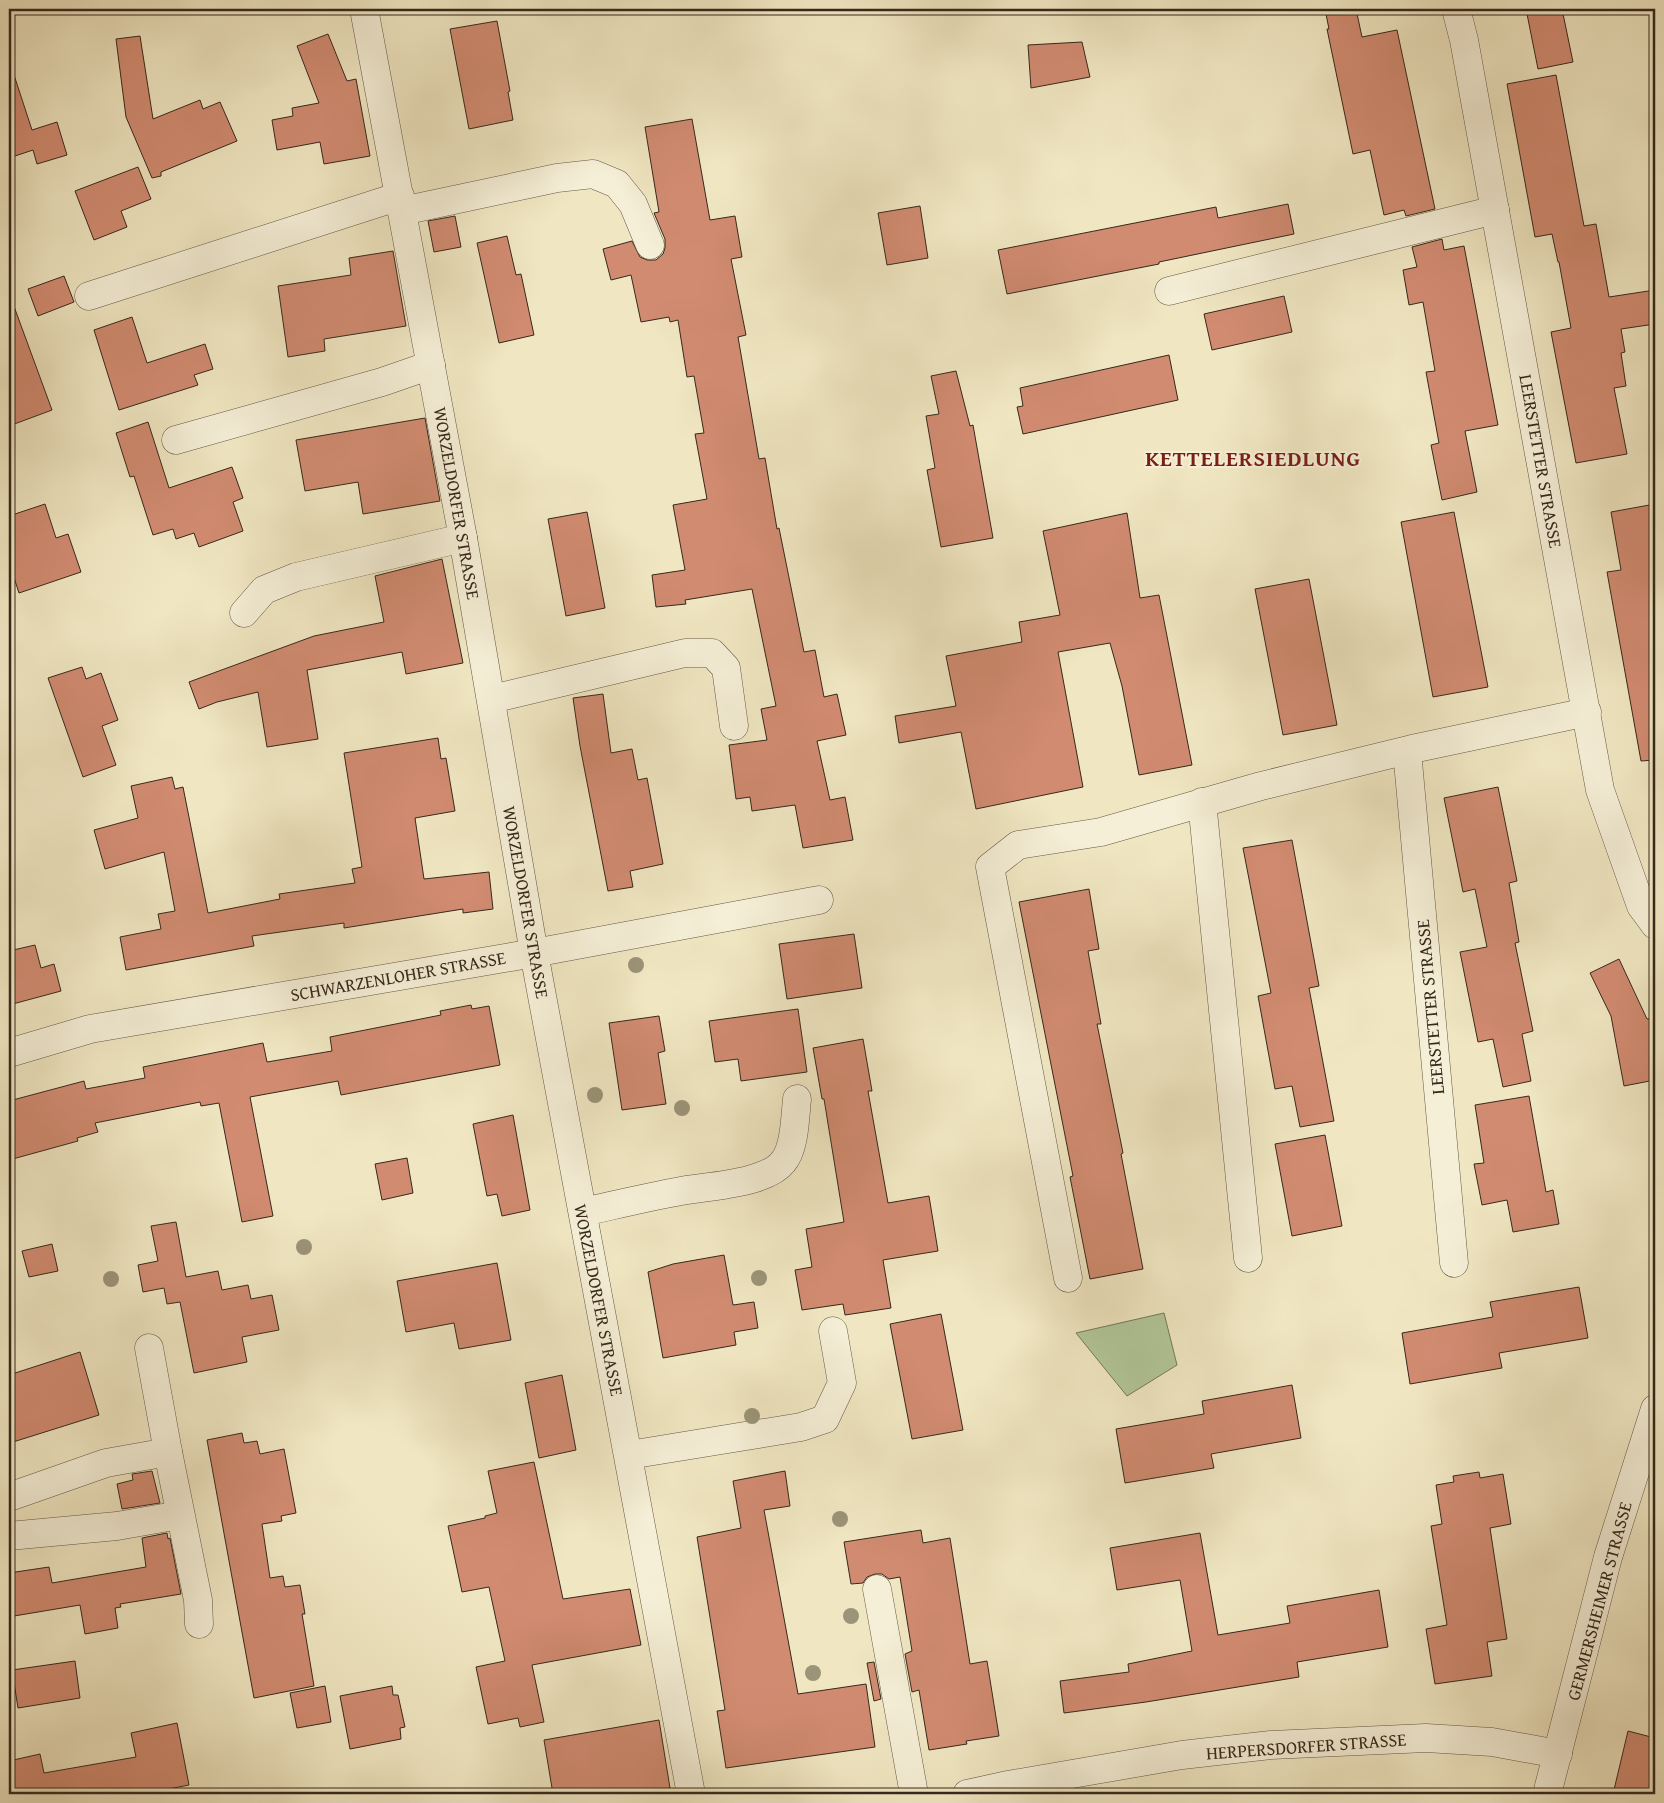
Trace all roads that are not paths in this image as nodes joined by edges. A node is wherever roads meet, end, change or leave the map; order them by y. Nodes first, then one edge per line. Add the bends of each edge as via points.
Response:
1 (364, 9) edge
2 (1456, 9) edge
3 (401, 204) junction
4 (1495, 210) junction
5 (650, 245) dead end
6 (1169, 291) dead end
7 (89, 296) dead end
8 (431, 366) junction
9 (176, 440) dead end
10 (463, 538) junction
11 (244, 613) dead end
12 (492, 699) junction
13 (1587, 712) junction
14 (734, 726) dead end
15 (1407, 750) junction
16 (1202, 802) junction
17 (819, 900) dead end
18 (1655, 925) edge
19 (534, 953) junction
20 (9, 1053) edge
21 (796, 1099) dead end
22 (583, 1212) junction
23 (1248, 1258) dead end
24 (1454, 1263) dead end
25 (1068, 1278) dead end
26 (834, 1331) dead end
27 (149, 1348) dead end
28 (1655, 1409) edge
29 (168, 1452) junction
30 (629, 1455) junction
31 (9, 1497) edge
32 (180, 1515) junction
33 (9, 1536) edge
34 (877, 1589) dead end
35 (199, 1624) dead end
36 (1558, 1754) junction
37 (691, 1794) edge
38 (914, 1794) edge
39 (967, 1794) edge
40 (1547, 1794) edge

1 - 3 street, WORZELDORFER STRASSE
2 - 4 street, LEERSTETTER STRASSE
3 - 5 street via 593,174 617,184 633,204
3 - 7 street
3 - 8 street, WORZELDORFER STRASSE
4 - 6 street
4 - 13 street, LEERSTETTER STRASSE
8 - 9 street
8 - 10 street, WORZELDORFER STRASSE
10 - 11 street via 296,577 264,590
10 - 12 street, WORZELDORFER STRASSE
12 - 14 street via 685,653 712,653 726,668
12 - 19 street, WORZELDORFER STRASSE
13 - 15 street
13 - 18 street, LEERSTETTER STRASSE via 1600,790 1641,906
15 - 16 street
15 - 24 street, LEERSTETTER STRASSE
16 - 23 street
16 - 25 street via 1101,832 1018,845 990,866
17 - 19 street, SCHWARZENLOHER STRASSE
19 - 20 street, SCHWARZENLOHER STRASSE via 90,1029
19 - 22 street, WORZELDORFER STRASSE
21 - 22 street via 793,1139 783,1162 769,1173 734,1184 680,1191
22 - 30 street, WORZELDORFER STRASSE
26 - 30 street via 842,1383 825,1419 801,1427
27 - 29 street
28 - 36 street, GERMERSHEIMER STRASSE via 1608,1557
29 - 31 street via 106,1463
29 - 32 street
30 - 37 street, WORZELDORFER STRASSE
32 - 33 street via 117,1526
32 - 35 street via 198,1600
34 - 38 street
36 - 39 street, HERPERSDORFER STRASSE via 1492,1742 1426,1738 1271,1745 1182,1755
36 - 40 street, GERMERSHEIMER STRASSE

